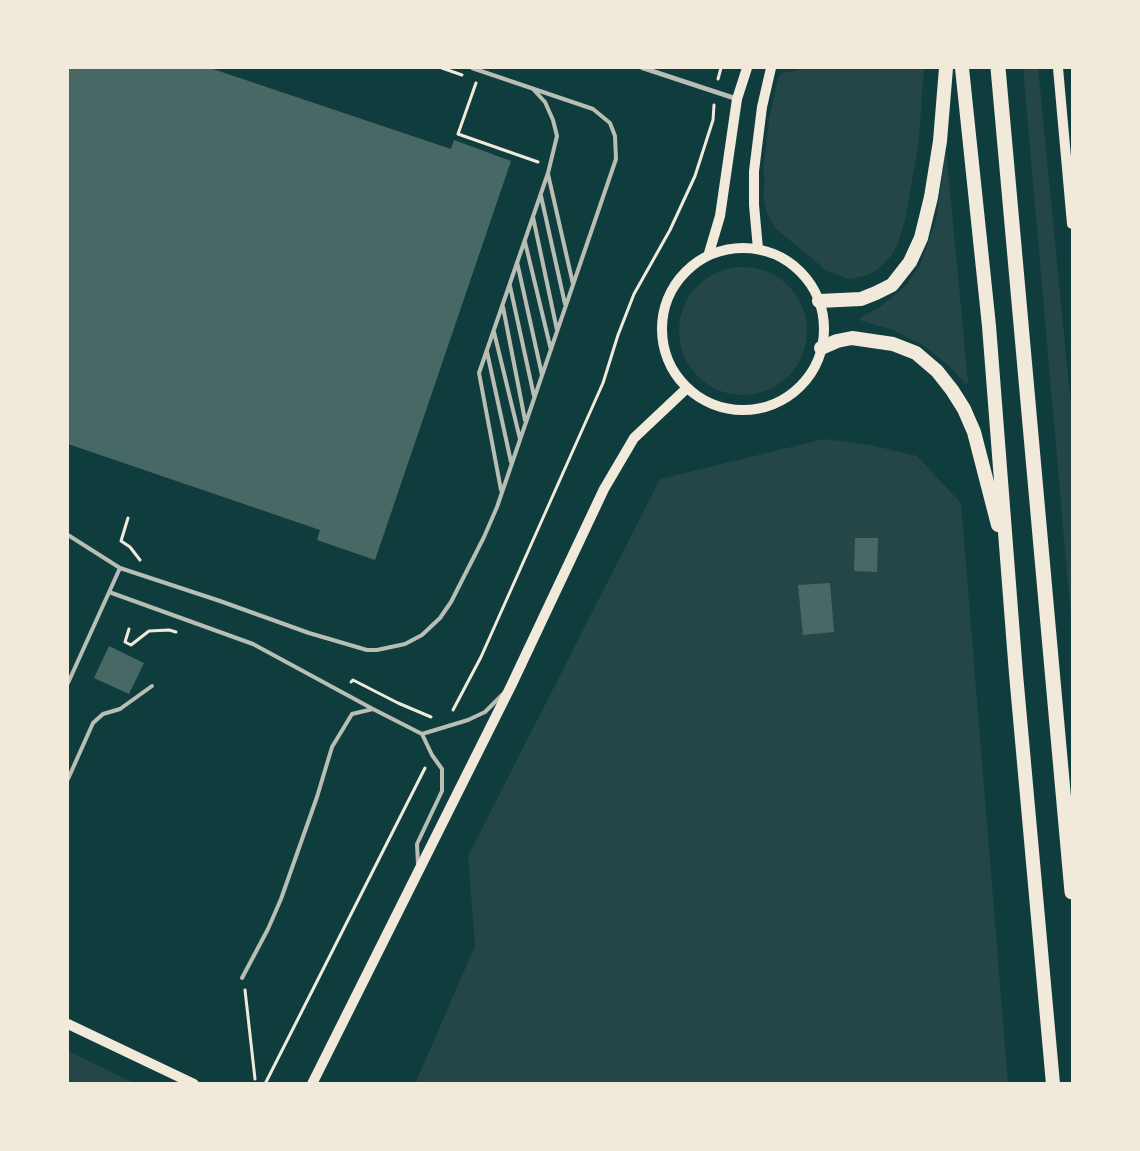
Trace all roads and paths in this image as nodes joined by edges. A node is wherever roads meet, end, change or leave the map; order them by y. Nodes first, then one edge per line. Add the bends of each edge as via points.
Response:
1 (442, 68) edge
2 (472, 68) edge
3 (643, 68) edge
4 (721, 68) edge
5 (747, 68) edge
6 (771, 68) edge
7 (946, 68) edge
8 (962, 68) edge
9 (998, 68) edge
10 (1058, 68) edge
11 (468, 77) dead end
12 (477, 80) dead end
13 (531, 88) junction
14 (715, 92) junction
15 (737, 99) junction
16 (543, 163) dead end
17 (548, 173) junction
18 (540, 195) junction
19 (533, 217) junction
20 (1072, 224) edge
21 (524, 241) junction
22 (758, 249) junction
23 (709, 253) junction
24 (517, 262) junction
25 (573, 284) junction
26 (509, 285) junction
27 (819, 301) junction
28 (502, 305) junction
29 (566, 306) junction
30 (494, 330) junction
31 (557, 332) junction
32 (821, 348) junction
33 (551, 350) junction
34 (486, 351) junction
35 (542, 375) junction
36 (687, 388) junction
37 (534, 399) junction
38 (526, 422) junction
39 (520, 438) junction
40 (512, 464) junction
41 (502, 492) junction
42 (128, 518) dead end
43 (68, 535) edge
44 (1007, 556) junction
45 (147, 566) dead end
46 (120, 568) junction
47 (109, 592) junction
48 (129, 629) dead end
49 (131, 646) dead end
50 (68, 683) edge
51 (152, 686) dead end
52 (511, 686) junction
53 (373, 709) junction
54 (445, 726) junction
55 (422, 734) junction
56 (432, 755) junction
57 (68, 779) edge
58 (418, 872) junction
59 (1072, 892) edge
60 (242, 978) joint
61 (68, 1024) edge
62 (255, 1079) dead end
63 (194, 1084) edge
64 (265, 1084) edge
65 (312, 1084) edge
66 (1053, 1084) edge

1 - 11 path
2 - 13 lane
3 - 14 street
4 - 14 path
5 - 15 main road
6 - 22 main road via 762,107 754,171
7 - 27 highway via 932,197 921,238 910,262 892,285 876,293 861,299
8 - 44 highway via 989,326
9 - 59 highway
10 - 20 main road
12 - 16 path via 458,134
13 - 17 lane via 545,102 557,136
13 - 25 lane via 593,110 610,123 615,136 616,159
14 - 15 street
14 - 54 path via 713,120 696,176 634,294 603,383 481,657
15 - 23 main road via 720,216
17 - 18 lane
17 - 25 lane
18 - 19 lane
18 - 29 lane
19 - 21 lane
19 - 31 lane
21 - 24 lane
21 - 33 lane
22 - 23 main road
22 - 27 main road via 773,253 792,265 808,281
23 - 36 main road via 680,277 667,298 661,322 663,346 672,369
24 - 26 lane
24 - 35 lane
25 - 29 lane
26 - 28 lane
26 - 37 lane
27 - 32 main road via 824,324
28 - 30 lane
28 - 38 lane
29 - 31 lane
30 - 34 lane
30 - 39 lane
31 - 33 lane
32 - 36 main road via 813,369 799,387 772,406 732,410 708,402
32 - 44 highway via 852,338 893,344 916,353 937,371 952,390 974,432
33 - 35 lane
34 - 40 lane
34 - 41 lane via 479,373
35 - 37 lane
36 - 52 main road via 634,438 604,489
37 - 38 lane
38 - 39 lane
39 - 40 lane
40 - 41 lane
41 - 46 lane via 484,537 440,618 422,635 391,648 367,650 309,633
42 - 45 path via 120,541
43 - 46 lane
44 - 66 highway
46 - 47 lane
47 - 50 lane
47 - 53 lane via 253,644
48 - 49 path via 125,642
51 - 57 lane via 93,723
52 - 54 lane via 485,712
52 - 58 main road
53 - 55 lane
53 - 60 lane via 352,714 332,747 281,899
54 - 55 lane
55 - 56 lane
56 - 58 lane via 442,770 442,791 417,844
56 - 64 path
58 - 65 main road
60 - 62 path via 247,997
61 - 63 main road

